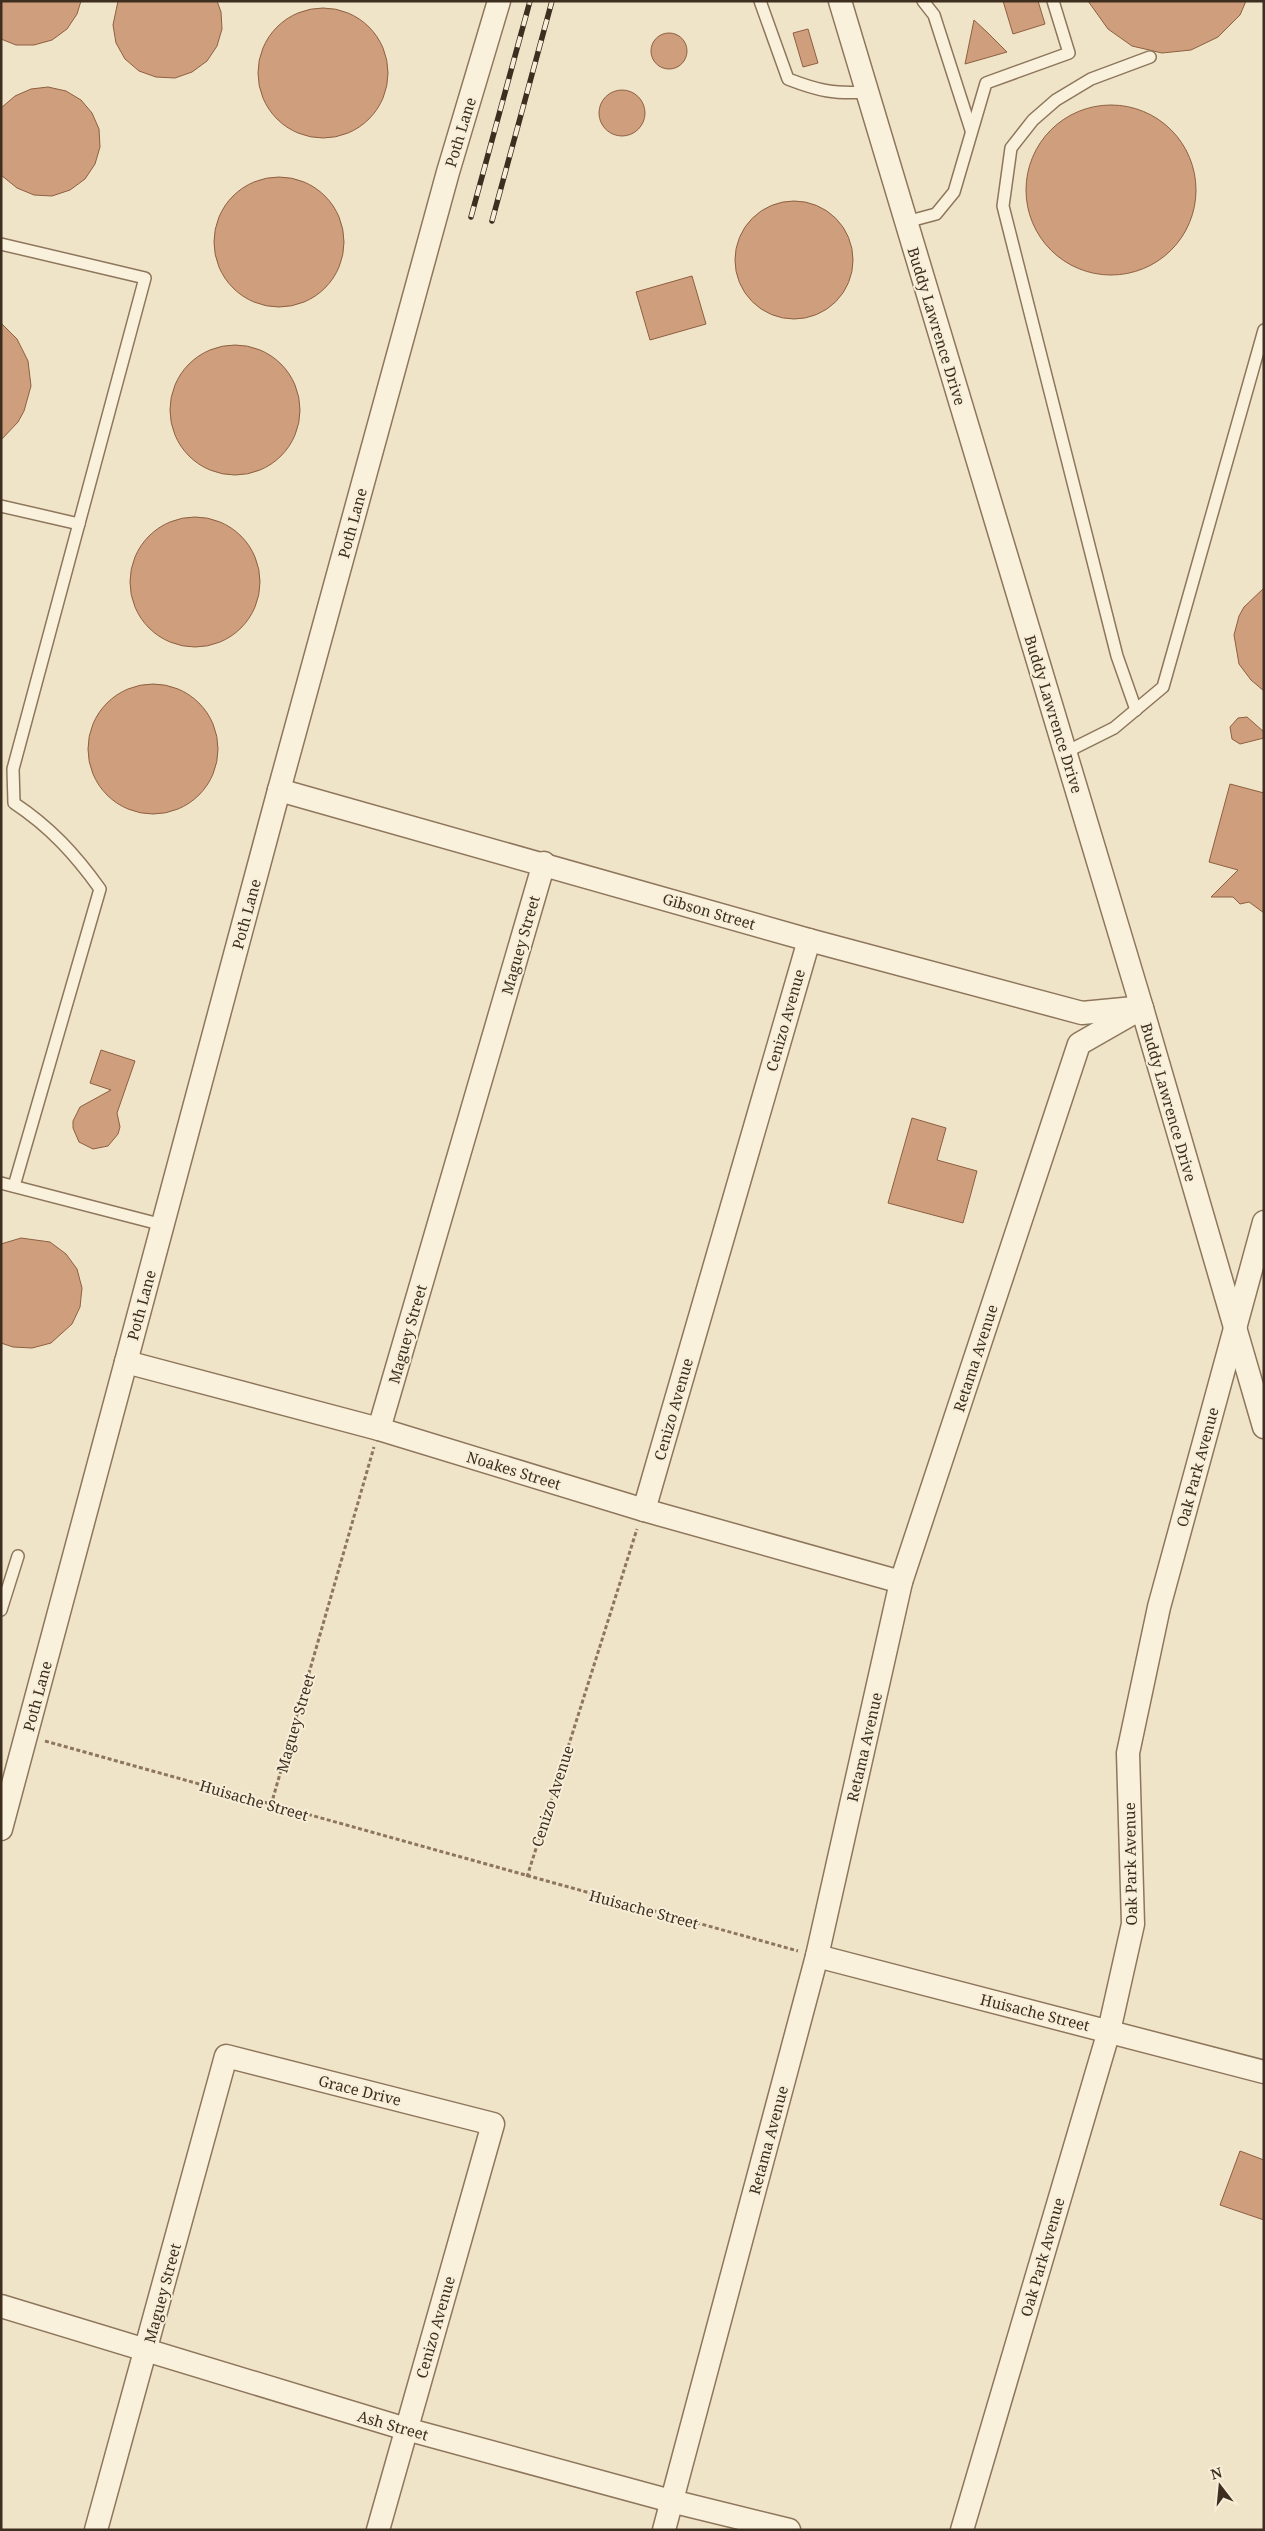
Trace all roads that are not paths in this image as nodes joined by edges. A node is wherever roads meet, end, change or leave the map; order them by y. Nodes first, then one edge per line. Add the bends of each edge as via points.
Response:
1 (499, 1) edge
2 (760, 1) edge
3 (840, 1) edge
4 (923, 1) edge
5 (1053, 1) edge
6 (1150, 58) dead end
7 (867, 92) junction
8 (971, 130) junction
9 (906, 222) junction
10 (1, 244) edge
11 (1264, 330) edge
12 (1, 506) edge
13 (79, 524) junction
14 (1136, 710) junction
15 (1066, 752) junction
16 (278, 790) junction
17 (1, 800) edge
18 (14, 803) junction
19 (544, 863) junction
20 (809, 940) junction
21 (1142, 1008) junction
22 (1, 1183) edge
23 (14, 1186) junction
24 (1264, 1222) edge
25 (163, 1225) junction
26 (1234, 1328) junction
27 (126, 1362) junction
28 (1264, 1427) edge
29 (379, 1429) junction
30 (644, 1510) junction
31 (18, 1556) dead end
32 (901, 1582) junction
33 (1, 1610) edge
34 (1, 1828) edge
35 (817, 1956) junction
36 (1108, 2031) junction
37 (226, 2056) joint
38 (1264, 2072) edge
39 (493, 2124) joint
40 (1, 2306) edge
41 (146, 2351) junction
42 (406, 2429) junction
43 (671, 2501) junction
44 (96, 2530) edge
45 (378, 2530) edge
46 (664, 2530) edge
47 (789, 2530) edge
48 (962, 2530) edge

1 - 16 street, Poth Lane via 448,172
2 - 7 lane via 788,79 838,94
3 - 7 street, Buddy Lawrence Drive
4 - 8 lane via 934,15
5 - 8 lane via 1070,53 986,83
6 - 14 lane via 1091,80 1056,100 1033,120 1011,148 1003,206 1117,656
7 - 9 street, Buddy Lawrence Drive
8 - 9 lane via 954,192 936,214
9 - 15 street, Buddy Lawrence Drive
10 - 13 lane via 145,278
11 - 14 lane via 1163,687
12 - 13 lane
13 - 18 lane via 13,769
14 - 15 lane via 1114,728
15 - 21 street, Buddy Lawrence Drive
16 - 19 street, Gibson Street
16 - 25 street, Poth Lane
17 - 18 lane
18 - 23 lane via 40,820 100,889
19 - 20 street, Gibson Street
19 - 29 street, Maguey Street
20 - 21 street, Gibson Street via 1082,1013
20 - 30 street, Cenizo Avenue
21 - 26 street, Buddy Lawrence Drive
21 - 32 street, Retama Avenue via 1079,1044
22 - 23 lane
23 - 25 lane
24 - 26 street, Oak Park Avenue
25 - 27 street, Poth Lane
26 - 28 street, Buddy Lawrence Drive
26 - 36 street, Oak Park Avenue via 1159,1607 1128,1753 1133,1924
27 - 29 street, Noakes Street
27 - 34 street, Poth Lane
29 - 30 street, Noakes Street
30 - 32 street, Noakes Street
31 - 33 lane
32 - 35 street, Retama Avenue
35 - 36 street, Huisache Street
35 - 43 street, Retama Avenue
36 - 38 street, Huisache Street
36 - 48 street, Oak Park Avenue
37 - 39 street, Grace Drive
37 - 41 street, Maguey Street
39 - 42 street, Cenizo Avenue
40 - 41 street, Ash Street
41 - 42 street, Ash Street
41 - 44 street, Maguey Street
42 - 43 street, Ash Street
42 - 45 street, Cenizo Avenue
43 - 46 street, Retama Avenue
43 - 47 street, Ash Street

